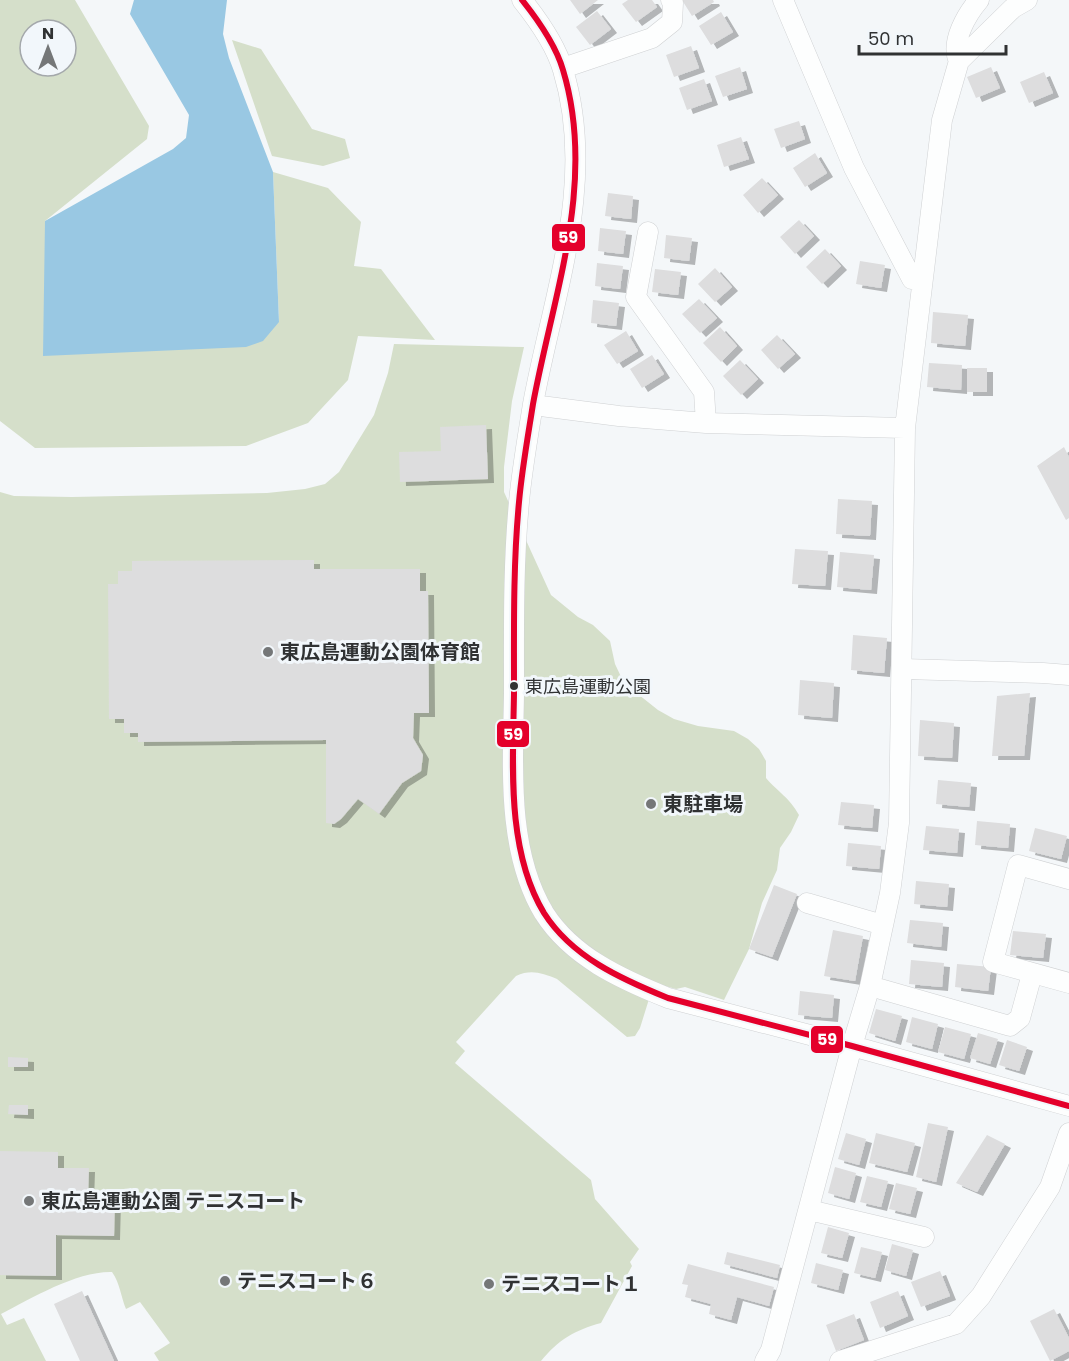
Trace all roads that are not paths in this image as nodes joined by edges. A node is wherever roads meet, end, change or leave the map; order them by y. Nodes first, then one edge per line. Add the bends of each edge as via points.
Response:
1 (522, 0) edge
2 (671, 0) edge
3 (783, 0) edge
4 (980, 0) edge
5 (1027, 0) edge
6 (959, 61) junction
7 (563, 68) junction
8 (648, 232) dead end
9 (922, 280) junction
10 (533, 405) junction
11 (706, 423) junction
12 (905, 428) junction
13 (903, 669) junction
14 (1069, 675) edge
15 (1069, 879) edge
16 (807, 903) dead end
17 (883, 925) junction
18 (1032, 974) junction
19 (1069, 983) edge
20 (870, 986) junction
21 (852, 1046) junction
22 (1069, 1106) edge
23 (1069, 1133) edge
24 (809, 1210) junction
25 (924, 1237) dead end
26 (765, 1361) edge
27 (840, 1361) edge

1 - 7 street
2 - 7 street via 672,22 652,38
3 - 9 street via 854,168 912,279
4 - 6 street via 958,38
5 - 6 street via 1013,8
6 - 9 street via 942,120
7 - 10 street via 576,148 574,195
8 - 11 street via 636,297 704,392
9 - 12 street
10 - 11 street
10 - 21 street via 519,501 513,752 518,838 529,881 544,912 583,956 644,989 699,1008
11 - 12 street
12 - 13 street
13 - 14 street
13 - 17 street via 899,823
15 - 18 street via 1018,866 993,962
16 - 17 street
17 - 20 street
18 - 19 street
18 - 20 street via 1020,1018 1010,1026
20 - 21 street
21 - 22 street
21 - 24 street
23 - 27 street via 1050,1187 981,1296 956,1324
24 - 25 street
24 - 26 street

